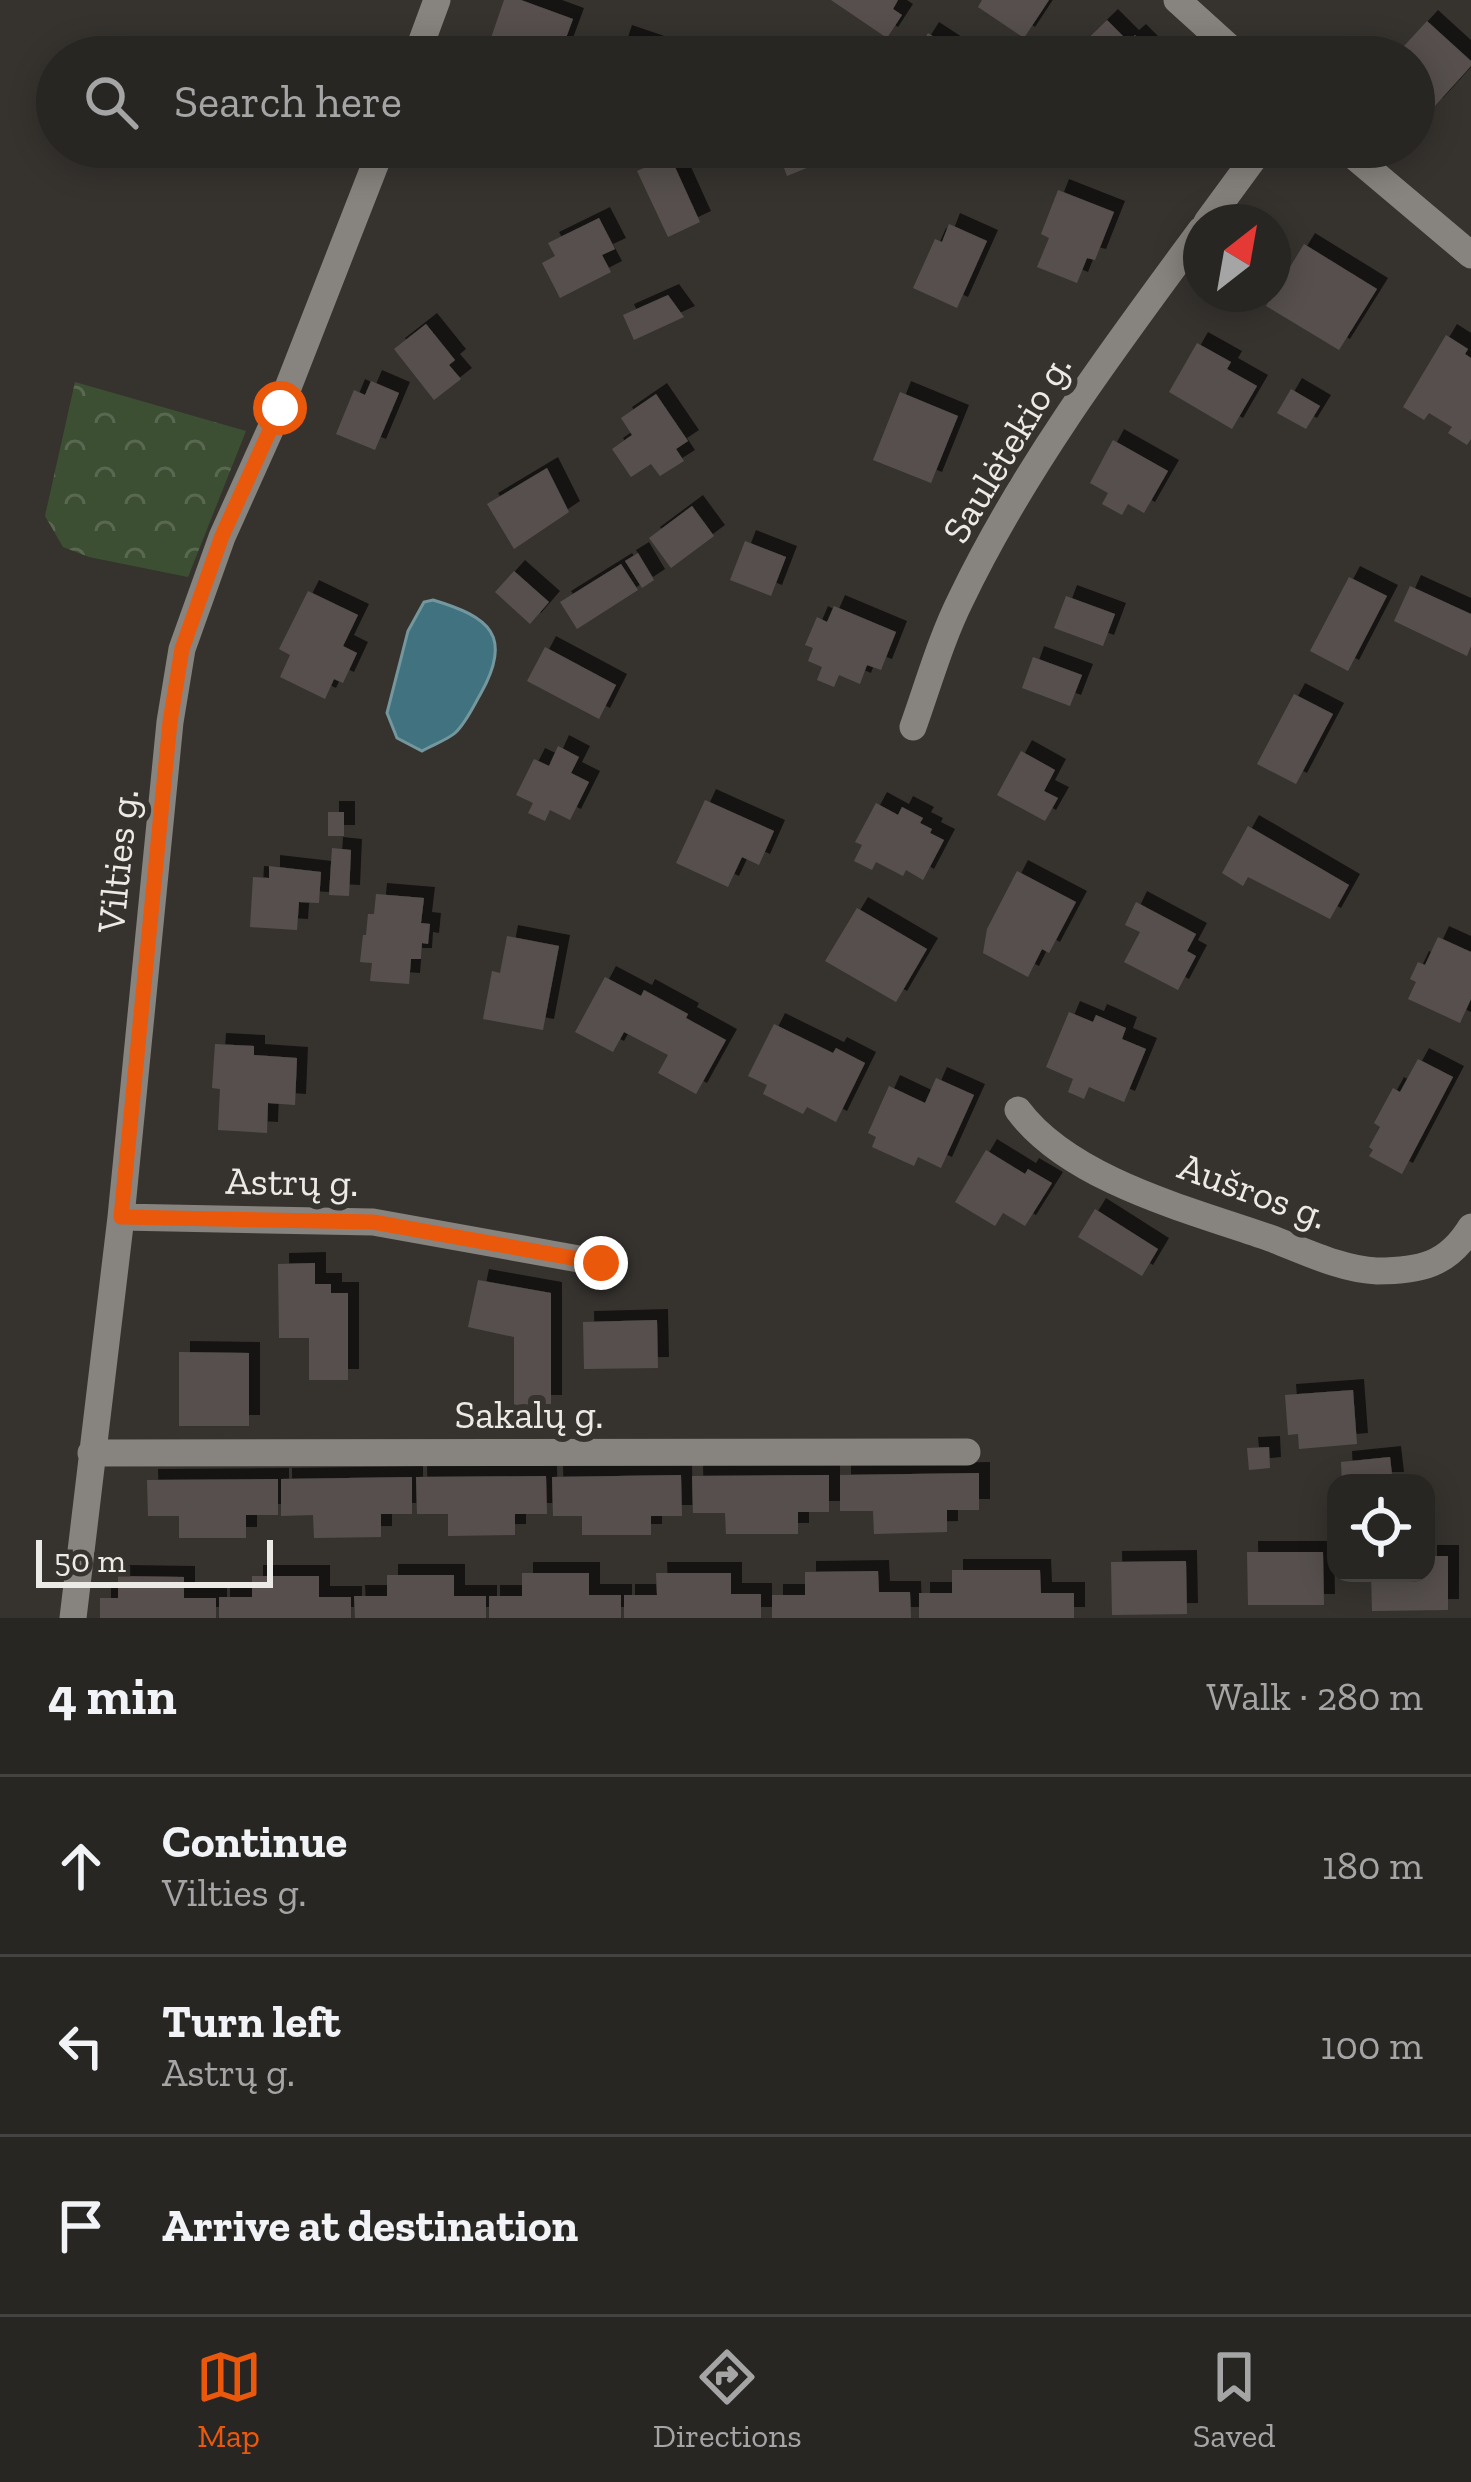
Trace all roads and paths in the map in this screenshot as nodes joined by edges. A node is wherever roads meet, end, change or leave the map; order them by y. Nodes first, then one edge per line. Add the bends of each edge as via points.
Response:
1 (437, 0) edge
2 (1177, 0) edge
3 (424, 36) edge
4 (1217, 36) edge
5 (374, 168) edge
6 (1247, 168) edge
7 (1368, 168) edge
8 (1220, 204) edge
9 (1183, 254) edge
10 (1471, 255) edge
11 (913, 728) dead end
12 (1018, 1110) dead end
13 (121, 1217) junction
14 (1466, 1247) edge
15 (601, 1263) dead end
16 (967, 1452) dead end
17 (91, 1454) junction
18 (73, 1618) edge

1 - 3 street
2 - 4 street
5 - 13 street, Vilties g. via 182,649
6 - 8 street
7 - 10 street
9 - 11 street, Saulėtekio g. via 1018,493 959,601
12 - 14 street, Aušros g. via 1033,1130 1105,1175 1324,1257 1373,1271 1429,1265
13 - 15 street, Astrų g. via 373,1222
13 - 17 street, Vilties g.
16 - 17 street, Sakalų g.
17 - 18 street, Vilties g.

